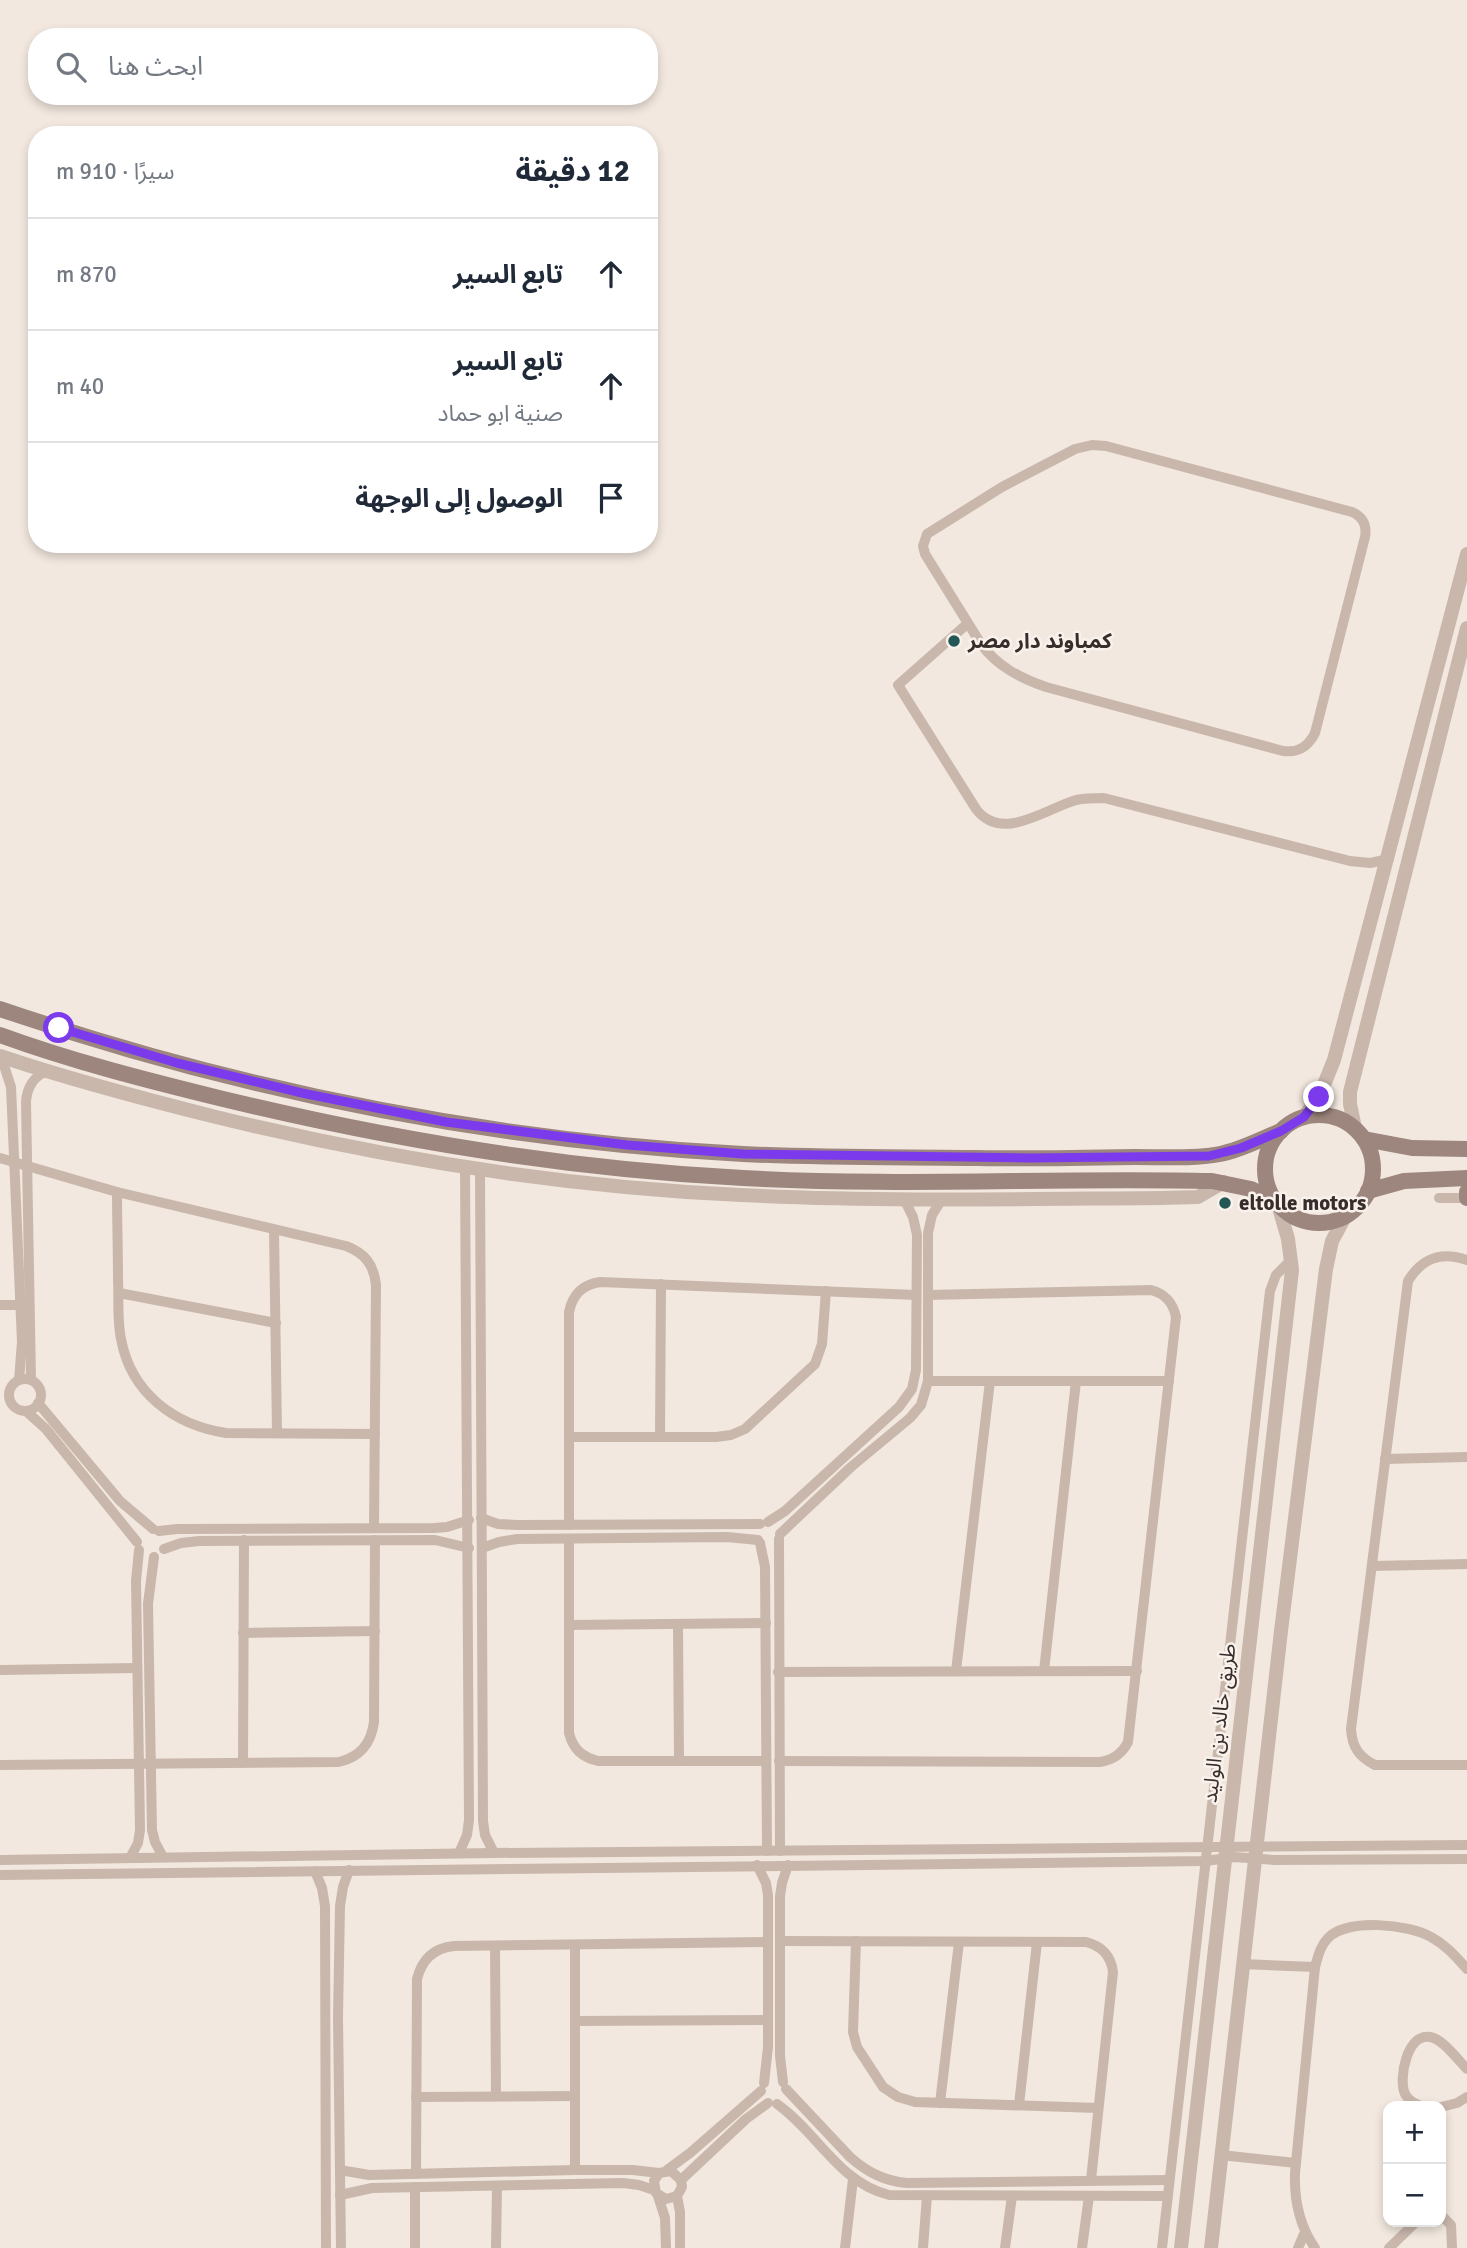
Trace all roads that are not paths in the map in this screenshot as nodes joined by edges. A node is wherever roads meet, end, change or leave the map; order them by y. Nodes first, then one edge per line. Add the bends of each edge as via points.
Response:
1 (1467, 554) edge
2 (967, 624) junction
3 (1467, 628) edge
4 (1389, 859) junction
5 (0, 1009) edge
6 (0, 1035) edge
7 (1, 1056) edge
8 (1334, 1060) junction
9 (1356, 1066) junction
10 (47, 1071) junction
11 (302, 1093) junction
12 (342, 1101) junction
13 (296, 1117) junction
14 (1304, 1117) junction
15 (338, 1125) junction
16 (1281, 1131) junction
17 (1359, 1133) junction
18 (1467, 1149) edge
19 (0, 1158) edge
20 (15, 1163) junction
21 (27, 1167) junction
22 (472, 1169) junction
23 (1467, 1178) edge
24 (1224, 1182) junction
25 (1368, 1191) junction
26 (117, 1192) junction
27 (1467, 1192) edge
28 (1439, 1198) dead end
29 (1467, 1198) edge
30 (904, 1199) junction
31 (942, 1199) junction
32 (1277, 1203) junction
33 (1346, 1215) junction
34 (274, 1231) junction
35 (1292, 1259) junction
36 (1467, 1260) edge
37 (661, 1284) junction
38 (826, 1291) junction
39 (119, 1293) junction
40 (922, 1295) junction
41 (0, 1305) edge
42 (21, 1305) junction
43 (276, 1323) junction
44 (19, 1380) junction
45 (31, 1380) junction
46 (928, 1381) junction
47 (990, 1381) junction
48 (1076, 1381) junction
49 (1169, 1381) junction
50 (5, 1393) edge
51 (38, 1403) junction
52 (0, 1409) edge
53 (22, 1410) junction
54 (277, 1433) junction
55 (375, 1434) junction
56 (569, 1437) junction
57 (660, 1437) junction
58 (1467, 1457) edge
59 (1385, 1459) junction
60 (481, 1518) junction
61 (468, 1520) junction
62 (764, 1523) junction
63 (569, 1525) junction
64 (156, 1530) junction
65 (375, 1534) junction
66 (779, 1537) junction
67 (569, 1539) junction
68 (244, 1541) junction
69 (759, 1542) junction
70 (138, 1546) junction
71 (468, 1548) junction
72 (481, 1548) junction
73 (164, 1549) junction
74 (154, 1557) junction
75 (1467, 1564) edge
76 (1372, 1566) junction
77 (766, 1623) junction
78 (678, 1624) junction
79 (569, 1625) junction
80 (482, 1628) junction
81 (469, 1629) junction
82 (375, 1631) junction
83 (243, 1633) junction
84 (137, 1668) junction
85 (0, 1670) edge
86 (956, 1671) junction
87 (1044, 1671) junction
88 (1137, 1671) junction
89 (778, 1672) junction
90 (679, 1761) junction
91 (766, 1761) junction
92 (779, 1761) junction
93 (145, 1763) junction
94 (243, 1763) junction
95 (0, 1765) edge
96 (1467, 1765) edge
97 (469, 1785) junction
98 (482, 1785) junction
99 (1467, 1845) edge
100 (1208, 1847) junction
101 (919, 1849) junction
102 (767, 1851) junction
103 (780, 1851) junction
104 (582, 1852) junction
105 (1225, 1852) junction
106 (1256, 1852) junction
107 (459, 1853) junction
108 (494, 1853) junction
109 (364, 1855) junction
110 (163, 1857) junction
111 (130, 1858) junction
112 (1467, 1859) edge
113 (0, 1860) edge
114 (1206, 1861) junction
115 (788, 1864) junction
116 (919, 1864) junction
117 (757, 1865) junction
118 (583, 1867) junction
119 (349, 1870) junction
120 (364, 1870) junction
121 (315, 1871) junction
122 (0, 1875) edge
123 (774, 1941) junction
124 (856, 1941) junction
125 (959, 1942) junction
126 (1037, 1942) junction
127 (575, 1945) junction
128 (495, 1946) junction
129 (1242, 1964) junction
130 (1315, 1967) junction
131 (1467, 1969) edge
132 (338, 2017) junction
133 (325, 2018) junction
134 (768, 2020) junction
135 (575, 2021) junction
136 (1467, 2069) edge
137 (785, 2086) junction
138 (762, 2087) junction
139 (496, 2096) junction
140 (575, 2096) junction
141 (416, 2097) junction
142 (1467, 2097) edge
143 (1410, 2101) edge
144 (940, 2103) junction
145 (772, 2104) junction
146 (1019, 2105) junction
147 (1446, 2106) edge
148 (1098, 2108) junction
149 (1221, 2155) junction
150 (1296, 2163) junction
151 (340, 2170) junction
152 (575, 2171) junction
153 (663, 2172) junction
154 (415, 2174) junction
155 (853, 2179) junction
156 (681, 2180) junction
157 (1090, 2180) junction
158 (1170, 2180) junction
159 (497, 2186) junction
160 (415, 2187) junction
161 (656, 2193) junction
162 (340, 2195) junction
163 (677, 2196) junction
164 (928, 2196) junction
165 (1012, 2196) junction
166 (1089, 2196) junction
167 (1167, 2196) junction
168 (1446, 2220) edge
169 (1411, 2227) edge
170 (1305, 2232) junction
171 (1393, 2244) edge
172 (326, 2248) edge
173 (341, 2248) edge
174 (415, 2248) edge
175 (496, 2248) edge
176 (666, 2248) edge
177 (680, 2248) edge
178 (845, 2248) edge
179 (923, 2248) edge
180 (1005, 2248) edge
181 (1082, 2248) edge
182 (1162, 2248) edge
183 (1181, 2248) edge
184 (1211, 2248) edge
185 (1298, 2248) edge
186 (1315, 2248) edge
187 (1408, 2248) edge
188 (1452, 2248) edge

1 - 4 street
2 - 2 street via 989,654 1033,682 1283,751 1299,750 1315,733 1366,537 1365,524 1352,512 1106,446 1085,446 1002,487 927,534 925,554
2 - 4 street via 898,685 988,821 1012,824 1077,800 1104,798 1350,861
3 - 9 street
4 - 8 street
5 - 11 main road via 177,1063
6 - 13 main road via 170,1086
7 - 10 street
7 - 20 street via 12,1087
8 - 9 street
8 - 14 street via 1319,1097
9 - 17 street via 1350,1104
10 - 21 street via 34,1080 27,1094
10 - 22 street via 314,1140
11 - 12 main road
11 - 13 main road via 306,1107
12 - 15 main road via 334,1112
12 - 16 main road via 478,1126 743,1154 1198,1156 1231,1151
13 - 15 main road
14 - 16 main road
14 - 17 main road via 1336,1118
15 - 24 main road via 491,1153 743,1178
16 - 32 main road via 1265,1165
17 - 18 main road via 1412,1148
17 - 25 main road via 1373,1164
19 - 20 street
20 - 21 street
20 - 42 street
21 - 26 street
21 - 45 street
22 - 30 street via 739,1195
22 - 60 street
22 - 61 street
23 - 25 main road via 1404,1181
24 - 31 street via 1192,1198
24 - 32 main road
25 - 33 main road
26 - 34 street
26 - 39 street
27 - 29 main road
28 - 29 street
30 - 31 street
30 - 40 street via 917,1235
31 - 40 street via 928,1233
32 - 33 main road via 1289,1214 1310,1221 1332,1221
32 - 35 street, طريق خالد بن الوليد
33 - 106 street via 1332,1241 1326,1269
34 - 43 street
34 - 55 street via 354,1249 372,1268 376,1285
35 - 100 street via 1276,1275 1270,1291
35 - 105 street, طريق خالد بن الوليد
36 - 59 street via 1437,1256 1425,1261 1408,1281
37 - 38 street
37 - 56 street via 600,1282 575,1295 569,1312
37 - 57 street
38 - 40 street
38 - 57 street via 822,1344 814,1364 745,1429 716,1437
39 - 43 street
39 - 54 street via 125,1355 137,1381 155,1402 179,1419 205,1429
40 - 46 street
40 - 49 street via 1158,1292 1171,1302 1176,1317
40 - 62 street via 909,1396 790,1506
41 - 42 street
42 - 44 street
43 - 54 street
44 - 45 street
44 - 50 street
45 - 51 street via 40,1392
46 - 47 street
46 - 66 street via 921,1405 911,1418 851,1467
47 - 48 street
47 - 86 street
48 - 49 street
48 - 87 street
49 - 88 street
50 - 53 street
51 - 53 street
51 - 64 street via 120,1501
52 - 53 street
53 - 70 street via 47,1429
54 - 55 street
55 - 65 street
56 - 57 street
56 - 63 street
58 - 59 street
59 - 76 street
60 - 63 street via 508,1525
60 - 72 street
61 - 65 street via 441,1528
61 - 71 street
62 - 63 street
62 - 66 street via 776,1525
62 - 69 street via 756,1530
64 - 65 street
64 - 70 street via 141,1534
64 - 73 street via 164,1537
65 - 68 street
65 - 71 street
65 - 82 street
66 - 69 street via 772,1545
66 - 89 street
67 - 69 street via 727,1537
67 - 72 street via 508,1540
67 - 79 street
68 - 73 street via 190,1541
68 - 83 street
69 - 77 street via 765,1561
70 - 74 street via 144,1555
70 - 84 street
71 - 81 street
72 - 80 street
73 - 74 street
74 - 93 street via 148,1604
75 - 76 street
76 - 96 street via 1351,1729 1356,1751 1376,1765
77 - 78 street
77 - 91 street
78 - 79 street
78 - 90 street
79 - 90 street via 569,1733 577,1751 598,1761
80 - 81 street
80 - 98 street
81 - 97 street
82 - 83 street
82 - 94 street via 374,1721 364,1749 339,1762
83 - 94 street
84 - 85 street
84 - 93 street
86 - 87 street
86 - 89 street
87 - 88 street
88 - 92 street via 1128,1741 1120,1754 1107,1761
89 - 92 street
90 - 91 street
91 - 102 street
92 - 103 street
93 - 94 street
93 - 95 street
93 - 110 street via 153,1836
93 - 111 street via 138,1843
97 - 98 street
97 - 107 street via 469,1827
98 - 108 street via 483,1828
99 - 106 street
100 - 101 street
100 - 105 street
100 - 114 street
101 - 103 street
101 - 116 street
102 - 103 street
102 - 104 street
104 - 108 street
104 - 118 street
105 - 106 street
105 - 114 street
105 - 183 street, طريق خالد بن الوليد
106 - 112 street via 1274,1860
106 - 129 street
107 - 108 street
107 - 109 street
109 - 110 street
109 - 120 street
110 - 111 street
111 - 113 street
114 - 116 street
114 - 158 street
115 - 116 street
115 - 117 street
115 - 123 street
117 - 118 street
117 - 123 street via 768,1889
118 - 120 street
119 - 120 street
119 - 121 street
119 - 132 street via 341,1896
121 - 122 street
121 - 133 street via 325,1906
123 - 124 street
123 - 127 street
123 - 134 street
123 - 137 street
124 - 125 street
124 - 144 street via 853,2032 860,2054 890,2092 915,2102
125 - 126 street
125 - 144 street
126 - 146 street
126 - 148 street via 1095,1944 1112,1963
127 - 128 street
127 - 135 street
128 - 139 street
128 - 141 street via 446,1947 431,1954 419,1969
129 - 130 street
129 - 149 street
130 - 131 street via 1328,1938 1355,1925 1419,1931 1445,1946
130 - 150 street
132 - 133 street
132 - 151 street
133 - 172 street
134 - 135 street
134 - 138 street
135 - 140 street
136 - 143 street via 1438,2041 1420,2038 1408,2052 1403,2088
137 - 138 street via 771,2079
137 - 145 street via 785,2099
137 - 157 street via 861,2167 885,2179 907,2183
138 - 145 street via 762,2098
138 - 153 street via 690,2154
139 - 140 street
139 - 141 street
140 - 152 street
141 - 154 street
142 - 147 street
144 - 146 street
145 - 155 street via 792,2116
145 - 156 street via 736,2128
146 - 148 street
148 - 157 street
149 - 150 street
149 - 184 street
150 - 170 street via 1294,2193
151 - 154 street via 363,2175
151 - 162 street
152 - 153 street
152 - 154 street
153 - 156 street via 676,2172
153 - 161 street via 654,2181
155 - 164 street via 889,2195
155 - 178 street
156 - 163 street
157 - 158 street
158 - 167 street
159 - 160 street
159 - 161 street via 623,2183
159 - 175 street
160 - 162 street
160 - 174 street
161 - 163 street via 669,2199
161 - 176 street via 665,2218
162 - 173 street
163 - 177 street
164 - 165 street
164 - 179 street
165 - 166 street
165 - 180 street
166 - 167 street
166 - 181 street
167 - 182 street
168 - 188 street via 1451,2225
169 - 171 street
170 - 185 street
170 - 186 street
171 - 187 street

